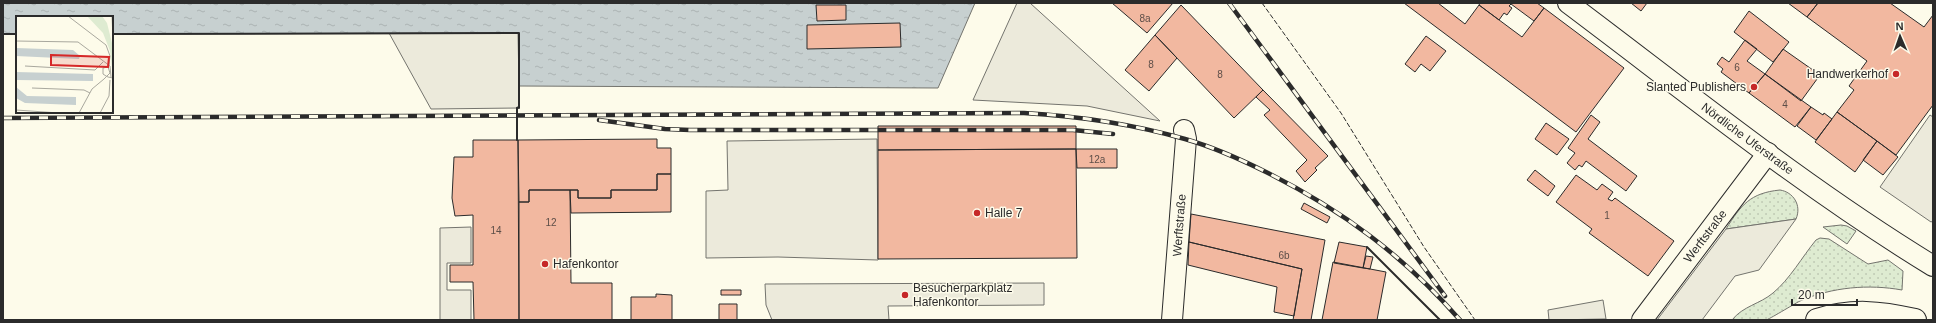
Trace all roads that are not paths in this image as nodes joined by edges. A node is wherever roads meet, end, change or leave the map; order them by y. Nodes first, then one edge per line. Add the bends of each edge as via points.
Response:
1 (1568, 3) edge
2 (1184, 130) dead end
3 (1768, 153) junction
4 (1933, 266) edge
5 (1172, 320) edge
6 (1642, 320) edge
7 (1817, 320) edge
8 (1914, 320) edge

1 - 3 street, Nördliche Uferstraße
2 - 5 street, Werftstraße via 1186,139
3 - 4 street, Nördliche Uferstraße via 1883,236
3 - 6 street, Werftstraße
7 - 8 main road via 1857,312 1888,314

